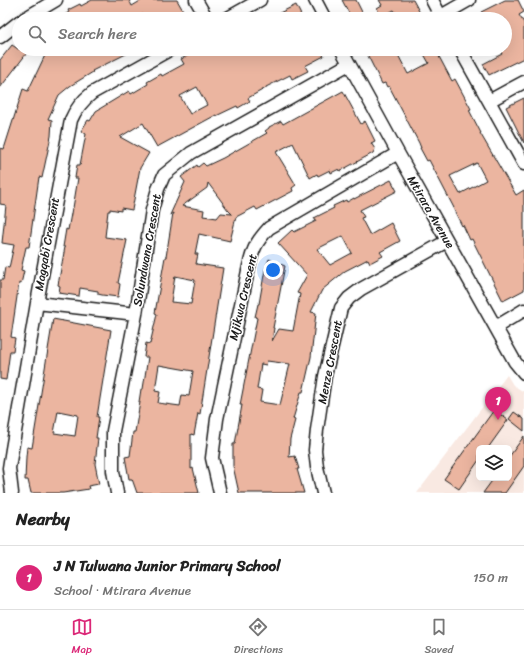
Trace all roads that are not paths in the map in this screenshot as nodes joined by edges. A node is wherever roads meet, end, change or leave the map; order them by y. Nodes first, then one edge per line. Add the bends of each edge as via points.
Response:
1 (56, 0) edge
2 (196, 0) edge
3 (260, 0) edge
4 (315, 0) edge
5 (432, 0) edge
6 (469, 0) edge
7 (36, 12) edge
8 (203, 12) edge
9 (239, 12) edge
10 (321, 12) edge
11 (438, 12) edge
12 (450, 12) edge
13 (12, 28) edge
14 (0, 37) edge
15 (158, 56) edge
16 (345, 56) edge
17 (464, 56) edge
18 (349, 64) junction
19 (524, 82) edge
20 (490, 101) junction
21 (398, 153) junction
22 (524, 164) edge
23 (447, 241) junction
24 (37, 302) junction
25 (524, 310) edge
26 (136, 314) junction
27 (496, 327) junction
28 (524, 374) edge
29 (12, 493) edge
30 (117, 493) edge
31 (220, 493) edge
32 (323, 493) edge

1 - 7 street
2 - 8 street
3 - 9 street
4 - 10 street
5 - 11 street
6 - 12 street
13 - 14 street
15 - 24 street, Magqabi Crescent via 92,93 76,110 68,132
16 - 18 street, Mtirara Avenue
17 - 20 street
18 - 21 street, Mtirara Avenue
18 - 26 street, Solundwana Crescent via 191,153 164,175 152,210
19 - 20 street
20 - 22 street
21 - 23 street, Mtirara Avenue
21 - 31 street, Mjikwa Crescent via 269,228 258,239 249,266 217,419 212,458
23 - 27 street, Mtirara Avenue
23 - 32 street, Menze Crescent via 361,289 341,308 325,376 317,430 317,467
24 - 26 street
24 - 29 street, Magqabi Crescent via 10,468
25 - 27 street
26 - 30 street, Solundwana Crescent via 113,430 113,471
27 - 28 street, Mtirara Avenue

